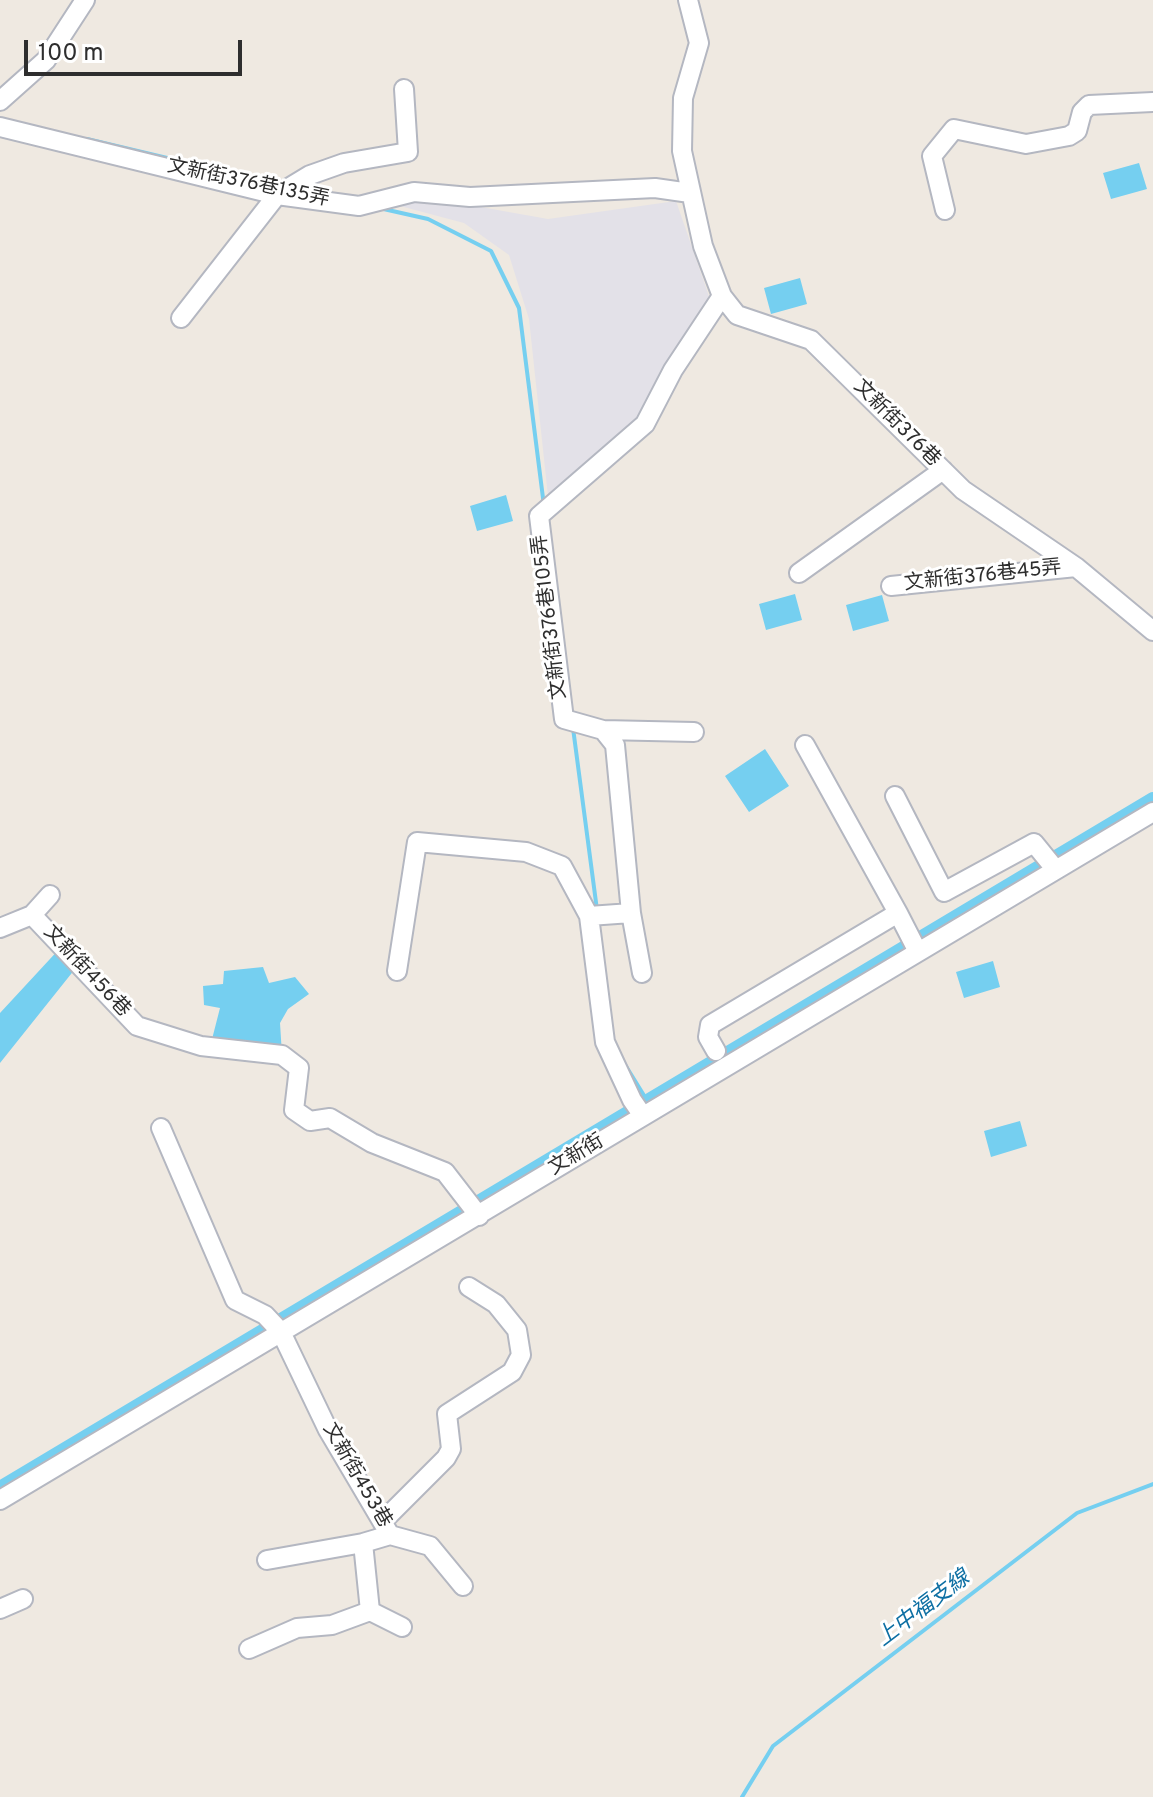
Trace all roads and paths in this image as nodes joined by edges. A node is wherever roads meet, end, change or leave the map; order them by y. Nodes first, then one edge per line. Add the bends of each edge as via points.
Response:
1 (85, 0) edge
2 (688, 0) edge
3 (404, 89) dead end
4 (0, 101) edge
5 (1153, 102) edge
6 (0, 127) edge
7 (286, 189) junction
8 (690, 193) junction
9 (945, 210) dead end
10 (722, 296) junction
11 (181, 318) dead end
12 (943, 470) junction
13 (1076, 567) junction
14 (799, 573) dead end
15 (891, 586) dead end
16 (1144, 612) edge
17 (1153, 631) edge
18 (603, 730) junction
19 (694, 732) dead end
20 (805, 745) dead end
21 (895, 796) dead end
22 (1153, 812) edge
23 (1051, 863) junction
24 (50, 895) dead end
25 (631, 913) junction
26 (898, 913) junction
27 (32, 915) junction
28 (594, 916) junction
29 (0, 928) edge
30 (914, 943) junction
31 (397, 971) dead end
32 (642, 973) dead end
33 (716, 1051) dead end
34 (638, 1108) junction
35 (161, 1128) dead end
36 (476, 1213) junction
37 (469, 1287) dead end
38 (273, 1325) junction
39 (0, 1500) edge
40 (387, 1527) junction
41 (363, 1543) junction
42 (267, 1560) dead end
43 (463, 1586) dead end
44 (23, 1599) dead end
45 (0, 1609) edge
46 (370, 1611) junction
47 (402, 1627) dead end
48 (249, 1649) dead end

1 - 4 street via 46,60
2 - 8 street via 699,43 683,98 682,151
3 - 7 street via 408,152 344,163
5 - 9 street via 1089,105 1077,131 1069,136 1026,144 954,129 932,156
6 - 7 street, 文新街376巷135弄
7 - 8 street, 文新街376巷135弄 via 366,204 414,192 470,197 655,188
7 - 11 street
8 - 10 street
10 - 12 street, 文新街376巷 via 737,315 811,340
10 - 18 street, 文新街376巷105弄 via 645,424 545,511 564,719
12 - 13 street, 文新街376巷 via 963,490
12 - 14 street
13 - 15 street, 文新街376巷45弄
13 - 16 street, 文新街376巷
16 - 17 street, 文新街376巷
18 - 19 street, 文新街376巷105弄
18 - 25 street via 615,745
20 - 26 street
21 - 23 street via 944,892 1034,843
22 - 23 street, 文新街
23 - 30 street, 文新街
24 - 27 street
25 - 28 street
25 - 32 street
26 - 30 street
26 - 33 street via 710,1025 708,1037
27 - 29 street
27 - 36 street, 文新街456巷 via 137,1026 201,1046 282,1055 299,1068 294,1110 310,1121 330,1118 372,1143 445,1172
28 - 31 street via 562,866 526,852 417,842
28 - 34 street via 605,1042
30 - 34 street, 文新街
34 - 36 street, 文新街
35 - 38 street via 235,1300
36 - 38 street, 文新街
37 - 40 street via 496,1304 517,1330 521,1355 512,1372 447,1414 451,1449
38 - 39 street, 文新街
38 - 40 street, 文新街453巷
40 - 41 street
40 - 43 street, 文新街453巷 via 430,1546
41 - 42 street
41 - 46 street
44 - 45 street
46 - 47 street
46 - 48 street via 332,1625 297,1628

